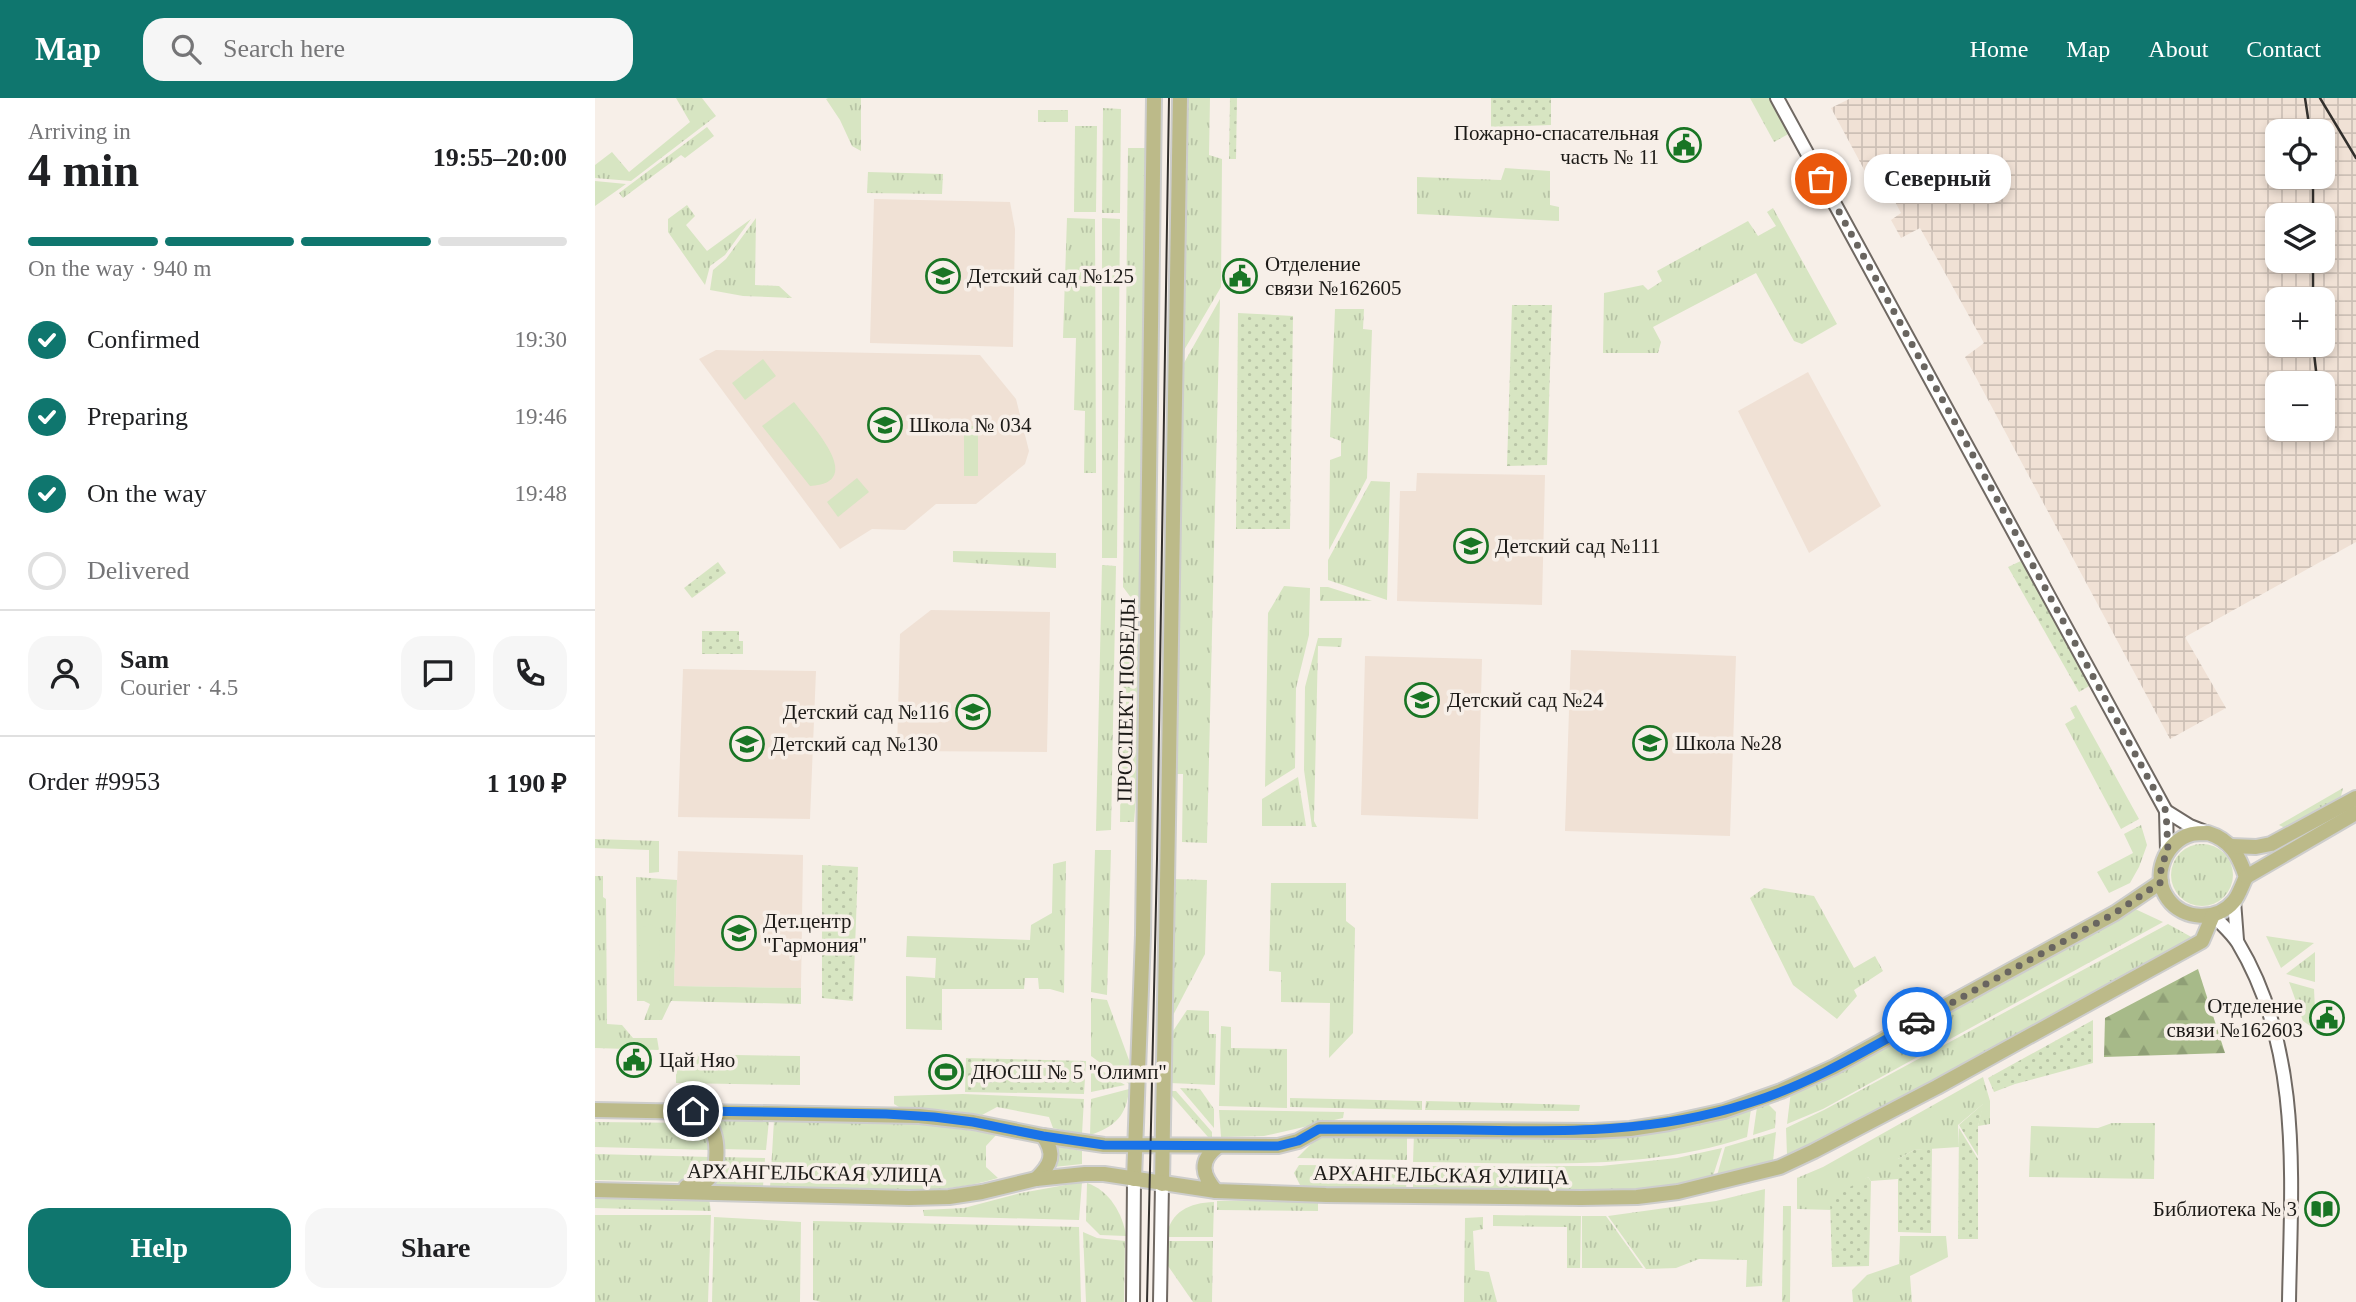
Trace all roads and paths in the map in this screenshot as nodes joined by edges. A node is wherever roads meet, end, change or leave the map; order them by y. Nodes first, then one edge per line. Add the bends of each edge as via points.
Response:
1 (1154, 98) edge
2 (1180, 98) edge
3 (1777, 98) edge
4 (2356, 798) edge
5 (2166, 811) junction
6 (2356, 813) edge
7 (2208, 833) junction
8 (2231, 846) junction
9 (2168, 851) junction
10 (2246, 877) junction
11 (2161, 882) junction
12 (2234, 901) junction
13 (2213, 915) junction
14 (2237, 941) junction
15 (595, 1110) edge
16 (672, 1111) junction
17 (1043, 1136) junction
18 (1135, 1146) junction
19 (1163, 1146) junction
20 (1217, 1147) junction
21 (1036, 1179) junction
22 (1134, 1179) junction
23 (1162, 1184) junction
24 (595, 1189) edge
25 (664, 1191) junction
26 (1216, 1191) junction
27 (1133, 1302) edge
28 (1160, 1302) edge
29 (2289, 1302) edge

1 - 18 main road, ПРОСПЕКТ ПОБЕДЫ via 1144,899
2 - 19 main road
3 - 5 main road
4 - 8 main road via 2271,844
5 - 7 main road
5 - 9 main road
6 - 10 main road
7 - 8 main road
7 - 9 main road via 2179,840
8 - 10 main road
9 - 11 main road via 2161,866
10 - 12 main road
11 - 13 main road via 2167,898 2180,910 2196,916
11 - 20 main road, АРХАНГЕЛЬСКАЯ УЛИЦА via 2115,913 1834,1067 1724,1111 1630,1129 1319,1129 1278,1146
12 - 13 main road
12 - 14 main road
13 - 14 main road
13 - 26 main road, АРХАНГЕЛЬСКАЯ УЛИЦА via 2202,941 1780,1167 1678,1192 1637,1197
14 - 29 main road via 2261,989 2278,1040 2287,1094 2291,1145
15 - 16 main road, АРХАНГЕЛЬСКАЯ УЛИЦА
16 - 17 main road, АРХАНГЕЛЬСКАЯ УЛИЦА via 919,1116
16 - 25 main road via 709,1124 716,1141 714,1166 707,1180 698,1185
17 - 18 main road, АРХАНГЕЛЬСКАЯ УЛИЦА
17 - 21 main road via 1051,1149 1051,1163
18 - 19 main road, АРХАНГЕЛЬСКАЯ УЛИЦА
18 - 22 main road, ПРОСПЕКТ ПОБЕДЫ
19 - 20 main road, АРХАНГЕЛЬСКАЯ УЛИЦА
19 - 23 main road
20 - 26 main road via 1208,1154 1204,1167 1206,1180
21 - 22 main road, АРХАНГЕЛЬСКАЯ УЛИЦА via 1085,1174
21 - 25 main road, АРХАНГЕЛЬСКАЯ УЛИЦА via 949,1197
22 - 23 main road, АРХАНГЕЛЬСКАЯ УЛИЦА
22 - 27 main road, ПРОСПЕКТ ПОБЕДЫ
23 - 26 main road, АРХАНГЕЛЬСКАЯ УЛИЦА
23 - 28 main road
24 - 25 main road, АРХАНГЕЛЬСКАЯ УЛИЦА

